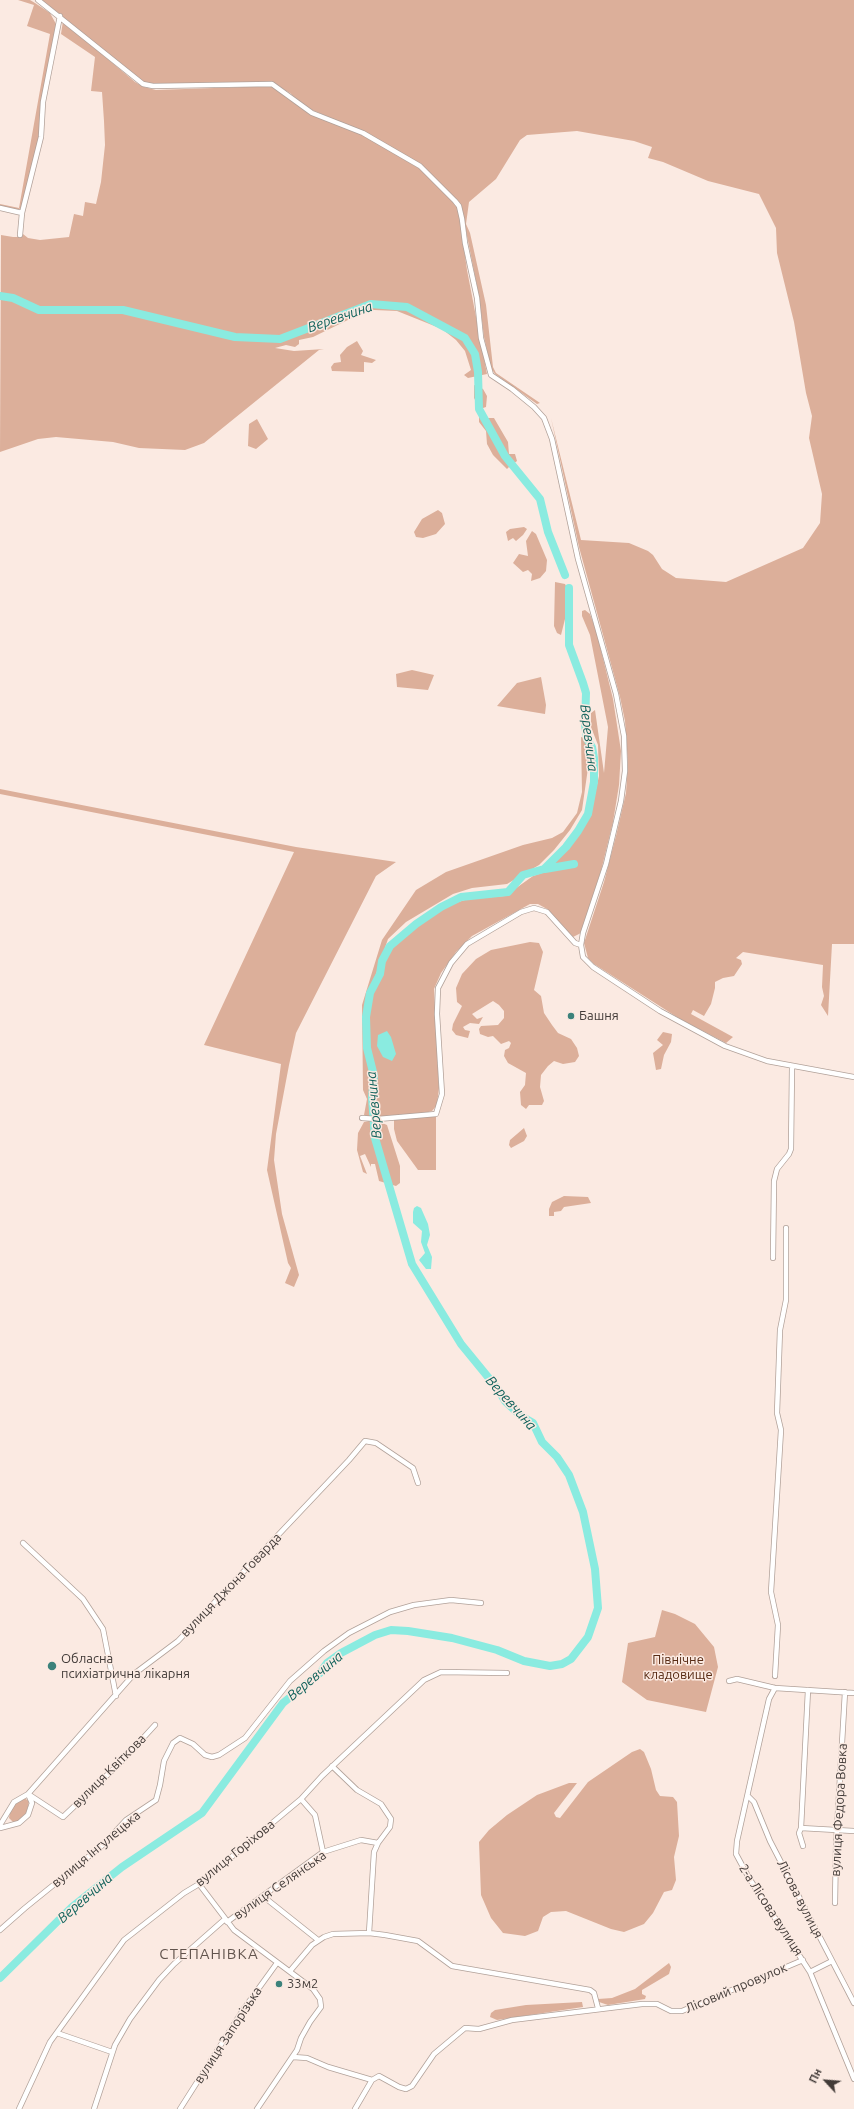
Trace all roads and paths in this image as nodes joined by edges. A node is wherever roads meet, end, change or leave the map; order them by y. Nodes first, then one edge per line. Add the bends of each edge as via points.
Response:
1 (38, 0) edge
2 (60, 16) junction
3 (0, 208) edge
4 (22, 213) junction
5 (20, 235) dead end
6 (581, 945) junction
7 (792, 1067) junction
8 (854, 1077) edge
9 (362, 1118) dead end
10 (786, 1228) dead end
11 (773, 1258) dead end
12 (418, 1483) dead end
13 (23, 1543) dead end
14 (481, 1603) dead end
15 (506, 1673) dead end
16 (775, 1676) dead end
17 (729, 1681) dead end
18 (775, 1688) junction
19 (808, 1690) junction
20 (845, 1692) junction
21 (854, 1693) edge
22 (116, 1696) junction
23 (155, 1725) dead end
24 (332, 1766) junction
25 (29, 1796) junction
26 (748, 1796) junction
27 (301, 1799) junction
28 (5, 1814) junction
29 (12, 1824) junction
30 (0, 1827) edge
31 (801, 1828) junction
32 (837, 1830) junction
33 (854, 1831) edge
34 (378, 1843) junction
35 (803, 1846) dead end
36 (323, 1852) junction
37 (199, 1884) junction
38 (264, 1897) junction
39 (834, 1903) dead end
40 (226, 1920) junction
41 (0, 1930) edge
42 (370, 1933) junction
43 (318, 1940) junction
44 (803, 1960) junction
45 (832, 1961) junction
46 (277, 1963) junction
47 (290, 1971) junction
48 (810, 1972) junction
49 (854, 2003) edge
50 (598, 2008) junction
51 (57, 2033) junction
52 (112, 2052) junction
53 (293, 2057) junction
54 (854, 2079) edge
55 (372, 2080) junction
56 (20, 2109) edge
57 (94, 2109) edge
58 (180, 2109) edge
59 (257, 2109) edge
60 (355, 2109) edge

1 - 2 street
2 - 4 street via 43,102 41,137
2 - 6 street via 143,84 272,84 312,113 363,133 420,166 459,206 491,375 534,407 544,418 552,439 580,566 616,694 624,736 625,772 621,801 606,864
3 - 4 street
4 - 5 street
6 - 7 street via 583,957 592,967 682,1024 732,1049 767,1062
6 - 9 street via 575,943 547,912 534,908 521,912 468,944 451,962 438,988 442,1094 436,1114
7 - 8 street
7 - 11 street via 791,1149 777,1169 774,1181
10 - 16 street via 786,1300 780,1330 777,1413 781,1430 772,1592 778,1625
12 - 22 street, вулиця Джона Говарда via 413,1468 376,1443 365,1441 178,1641 139,1668
13 - 22 street via 83,1599 103,1629
14 - 41 street, вулиця Інгулецька via 450,1600 414,1605 390,1612 349,1633 290,1681 245,1738 219,1755 206,1755 193,1744 180,1738 172,1743 164,1761 156,1800 126,1820 104,1844
15 - 24 street, вулиця Горіхова via 435,1674 424,1680
17 - 18 street via 737,1679
18 - 19 street
18 - 26 street, 2-а Лісова вулиця via 769,1699
19 - 20 street
19 - 31 street
20 - 21 street
20 - 32 street, вулиця Федора Вовка
22 - 25 street, вулиця Джона Говарда
23 - 25 street, вулиця Квіткова via 63,1817
24 - 27 street, вулиця Горіхова
24 - 34 street via 357,1790 379,1802 387,1811 391,1825
25 - 28 street, вулиця Джона Говарда via 23,1796 14,1802
25 - 29 street, вулиця Джона Говарда via 32,1803 28,1814 19,1824
26 - 44 street, 2-а Лісова вулиця via 737,1841 736,1857
26 - 45 street, Лісова вулиця via 754,1802 770,1841
27 - 36 street via 315,1815
27 - 37 street, вулиця Горіхова
28 - 29 street via 7,1821
28 - 30 street, вулиця Джона Говарда
29 - 30 street, вулиця Джона Говарда
31 - 32 street
31 - 35 street via 799,1835
32 - 33 street
32 - 39 street, вулиця Федора Вовка
34 - 36 street, вулиця Селянська via 361,1840
34 - 42 street via 374,1852
36 - 38 street, вулиця Селянська
37 - 40 street
37 - 51 street, вулиця Горіхова via 124,1940
38 - 40 street, вулиця Селянська
38 - 43 street
40 - 46 street via 243,1938
40 - 52 street, вулиця Селянська via 191,1948 159,1980
42 - 43 street via 332,1934
42 - 50 street via 418,1941 452,1966 587,1989 594,1993
43 - 47 street
44 - 48 street, 2-а Лісова вулиця
44 - 50 street, Лісовий провулок via 682,2010 671,2011 648,2003
45 - 48 street
45 - 49 street, Лісова вулиця
46 - 47 street
46 - 58 street, вулиця Запорізька via 243,2010
47 - 53 street via 316,1992 321,2002 321,2007 310,2022
48 - 54 street, 2-а Лісова вулиця
50 - 55 street, Лісовий провулок via 512,2020 479,2029 465,2028 434,2054 412,2086 406,2089 399,2087 379,2076
51 - 52 street
51 - 56 street, вулиця Горіхова via 46,2049
52 - 57 street, вулиця Селянська
53 - 55 street via 306,2058
53 - 59 street
55 - 60 street

